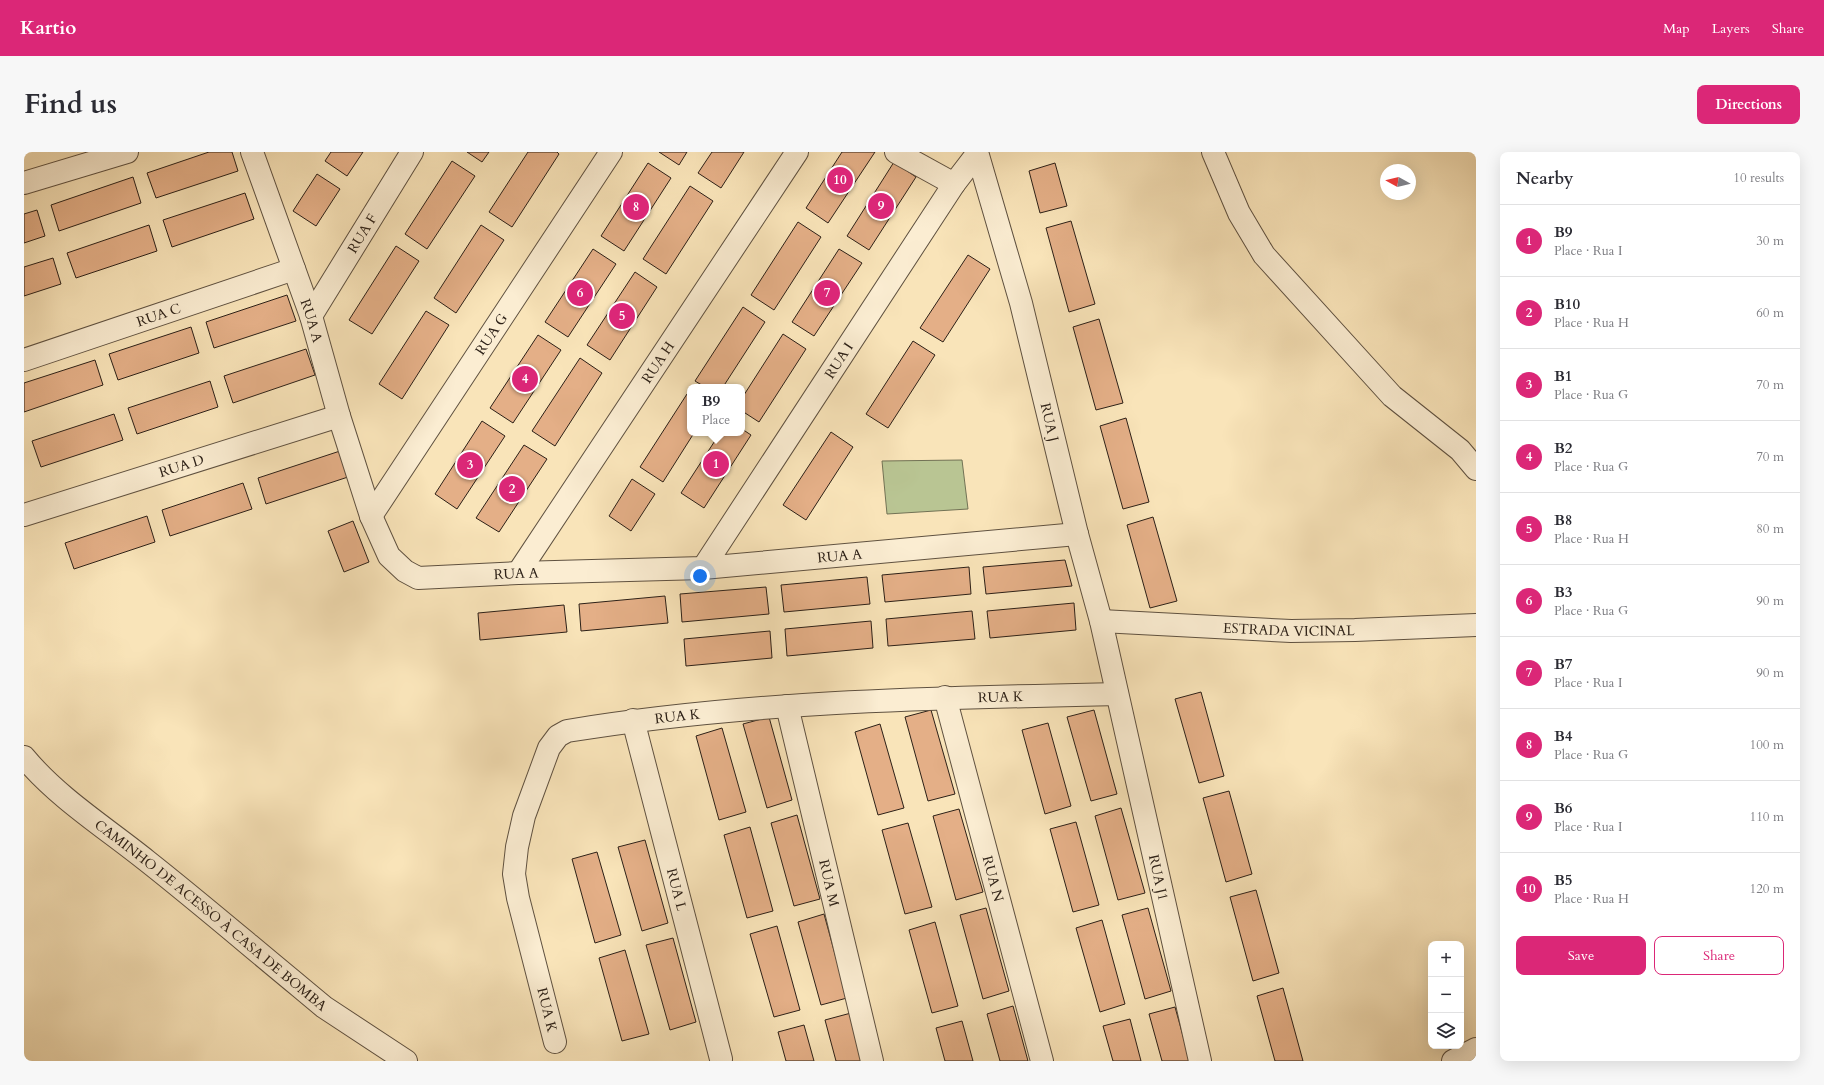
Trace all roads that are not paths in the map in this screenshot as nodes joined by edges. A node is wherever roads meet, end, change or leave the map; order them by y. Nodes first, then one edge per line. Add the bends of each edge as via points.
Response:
1 (127, 152) edge
2 (252, 152) edge
3 (412, 152) edge
4 (612, 152) edge
5 (797, 152) edge
6 (896, 152) edge
7 (1213, 152) edge
8 (977, 153) edge
9 (24, 183) edge
10 (954, 184) junction
11 (294, 269) junction
12 (311, 316) junction
13 (24, 360) edge
14 (339, 416) junction
15 (1476, 469) edge
16 (24, 515) edge
17 (371, 516) junction
18 (1077, 534) junction
19 (703, 568) junction
20 (518, 573) junction
21 (1101, 620) junction
22 (1476, 625) edge
23 (1117, 694) junction
24 (945, 697) junction
25 (787, 706) junction
26 (634, 720) junction
27 (24, 758) edge
28 (555, 1042) dead end
29 (1476, 1049) edge
30 (721, 1059) dead end
31 (406, 1061) edge
32 (872, 1061) edge
33 (1042, 1061) edge
34 (1200, 1061) edge
35 (1453, 1061) edge

1 - 9 street
2 - 11 street, RUA A
3 - 12 street, RUA F
4 - 17 street, RUA G
5 - 20 street, RUA H
6 - 10 street
7 - 15 street via 1239,213 1264,255 1392,396 1460,450
8 - 10 street, RUA I
8 - 18 street, RUA J via 1021,303
10 - 19 street, RUA I
11 - 12 street, RUA A
11 - 13 street, RUA C
12 - 14 street, RUA A
14 - 16 street, RUA D
14 - 17 street, RUA A
17 - 20 street, RUA A via 389,556 405,571 418,578
18 - 19 street, RUA A
18 - 21 street, RUA J
19 - 20 street, RUA A
21 - 22 street, ESTRADA VICINAL via 1291,630
21 - 23 street, RUA J
23 - 24 street, RUA K
23 - 34 street, RUA J1
24 - 25 street, RUA K
24 - 33 street, RUA N
25 - 26 street, RUA K
25 - 32 street, RUA M
26 - 28 street, RUA K via 567,731 558,736 544,758 524,816 514,874
26 - 30 street, RUA L
27 - 31 street, CAMINHO DE ACESSO À CASA DE BOMBA via 57,790 148,861 324,1007
29 - 35 street

